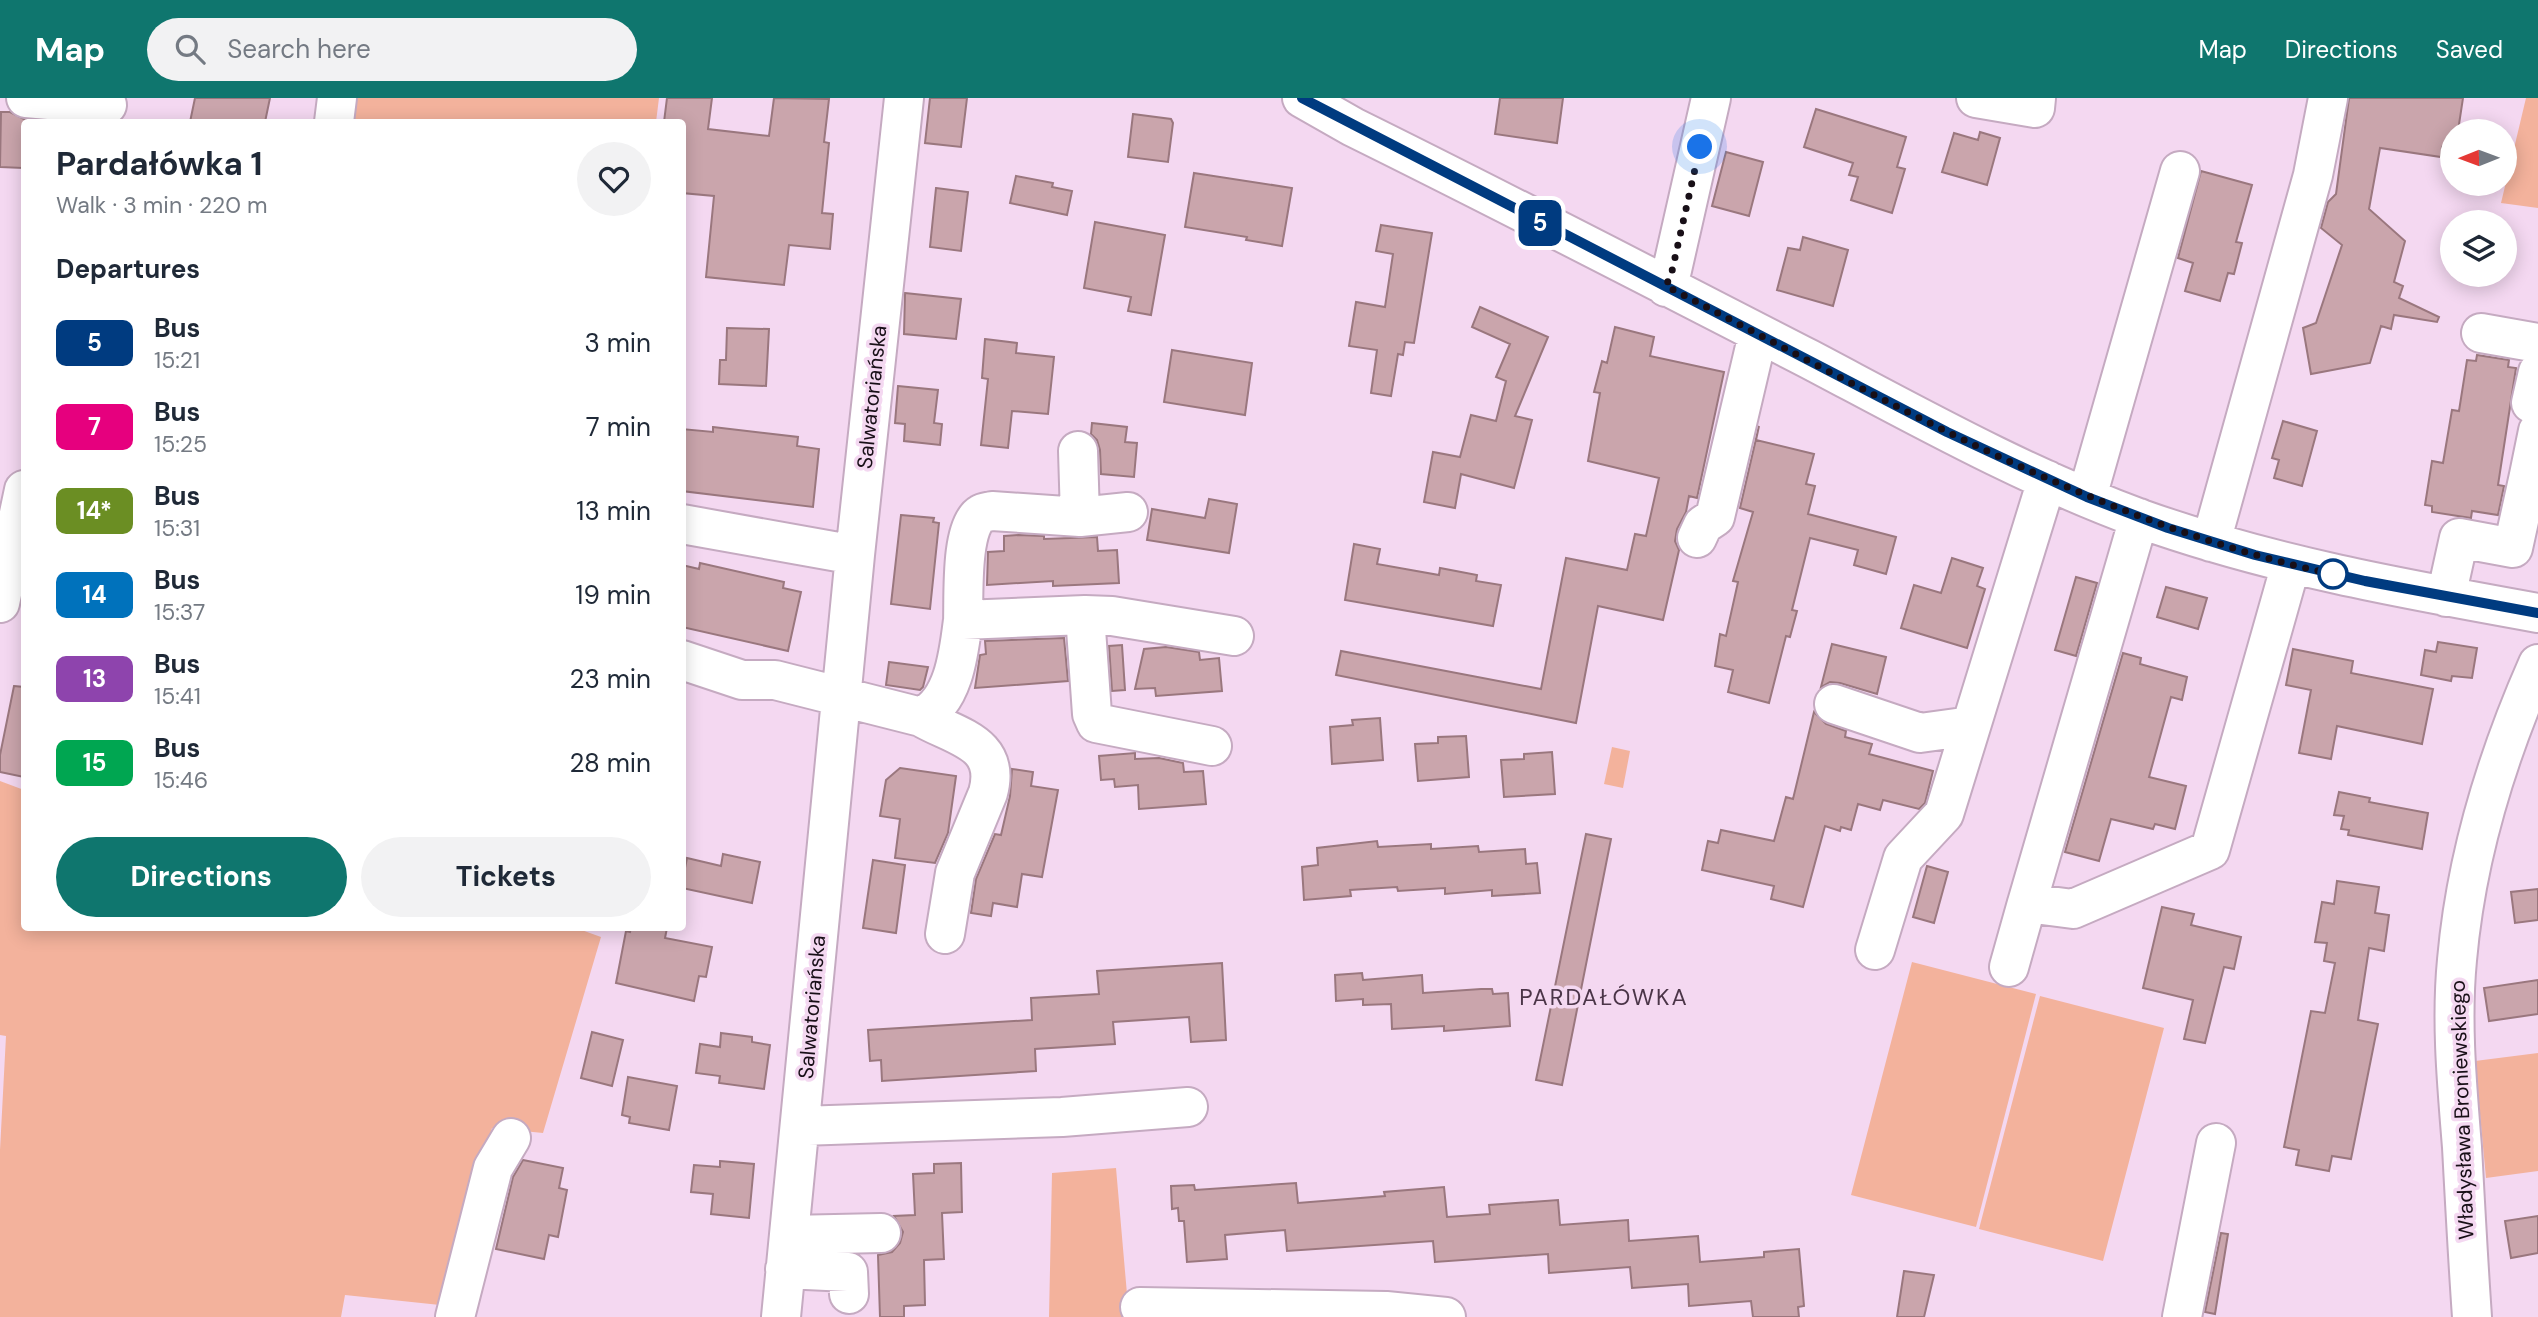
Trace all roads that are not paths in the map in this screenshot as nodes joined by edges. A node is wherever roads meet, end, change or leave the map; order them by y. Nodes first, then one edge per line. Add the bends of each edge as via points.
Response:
1 (26, 98) edge
2 (337, 98) edge
3 (904, 98) edge
4 (1302, 98) edge
5 (1711, 98) edge
6 (1976, 98) edge
7 (2036, 98) edge
8 (2328, 98) edge
9 (106, 109) edge
10 (334, 119) edge
11 (2180, 171) dead end
12 (1666, 286) junction
13 (2482, 333) dead end
14 (1758, 334) junction
15 (2538, 343) edge
16 (2538, 372) edge
17 (2538, 405) edge
18 (2538, 431) edge
19 (1078, 451) dead end
20 (2533, 476) edge
21 (2047, 480) junction
22 (2087, 497) junction
23 (21, 504) edge
24 (1128, 512) dead end
25 (1080, 517) junction
26 (2139, 518) junction
27 (686, 525) edge
28 (1697, 538) dead end
29 (2211, 542) junction
30 (855, 555) junction
31 (2291, 564) junction
32 (2446, 597) junction
33 (0, 603) edge
34 (2538, 613) edge
35 (1085, 615) junction
36 (963, 622) junction
37 (1234, 636) dead end
38 (686, 661) edge
39 (2538, 664) edge
40 (842, 697) junction
41 (1833, 704) dead end
42 (910, 715) junction
43 (1971, 726) junction
44 (1212, 746) dead end
45 (2027, 903) junction
46 (945, 934) dead end
47 (1875, 950) dead end
48 (2009, 967) dead end
49 (1188, 1107) dead end
50 (801, 1126) junction
51 (511, 1138) dead end
52 (2216, 1143) dead end
53 (881, 1233) dead end
54 (787, 1252) junction
55 (849, 1294) dead end
56 (1140, 1307) dead end
57 (1386, 1314) edge
58 (456, 1317) edge
59 (781, 1317) edge
60 (1446, 1317) edge
61 (2182, 1317) edge
62 (2472, 1317) edge

1 - 9 street
2 - 10 street
3 - 30 street, Salwatoriańska
4 - 12 street
5 - 12 street
6 - 7 street via 2035,108
8 - 29 street via 2313,175
11 - 22 street
12 - 14 street
13 - 15 street
14 - 21 street
14 - 28 street via 1715,517 1703,525
16 - 17 street via 2530,403
18 - 20 street
19 - 25 street
20 - 32 street via 2513,548 2459,538
21 - 22 street
21 - 43 street
22 - 26 street
23 - 33 street
24 - 25 street
25 - 36 street via 980,514 971,525 967,542
26 - 29 street
26 - 45 street
27 - 30 street
29 - 31 street
30 - 40 street, Salwatoriańska
31 - 32 street
31 - 45 street via 2210,850 2073,909
32 - 34 street
35 - 36 street
35 - 37 street
35 - 44 street via 1096,723
36 - 42 street via 940,704 932,712
38 - 40 street via 742,680 775,680
39 - 62 street, Władysława Broniewskiego via 2483,813 2457,960 2455,1055
40 - 42 street
40 - 50 street, Salwatoriańska
41 - 43 street via 1920,733
42 - 46 street via 972,742 987,756 990,768 988,793 955,873
43 - 47 street via 1944,814 1903,858
45 - 48 street
49 - 50 street via 1062,1117
50 - 54 street, Salwatoriańska
51 - 58 street via 493,1168
52 - 61 street
53 - 54 street
54 - 55 street via 848,1272
54 - 59 street, Salwatoriańska
56 - 57 street
57 - 60 street

